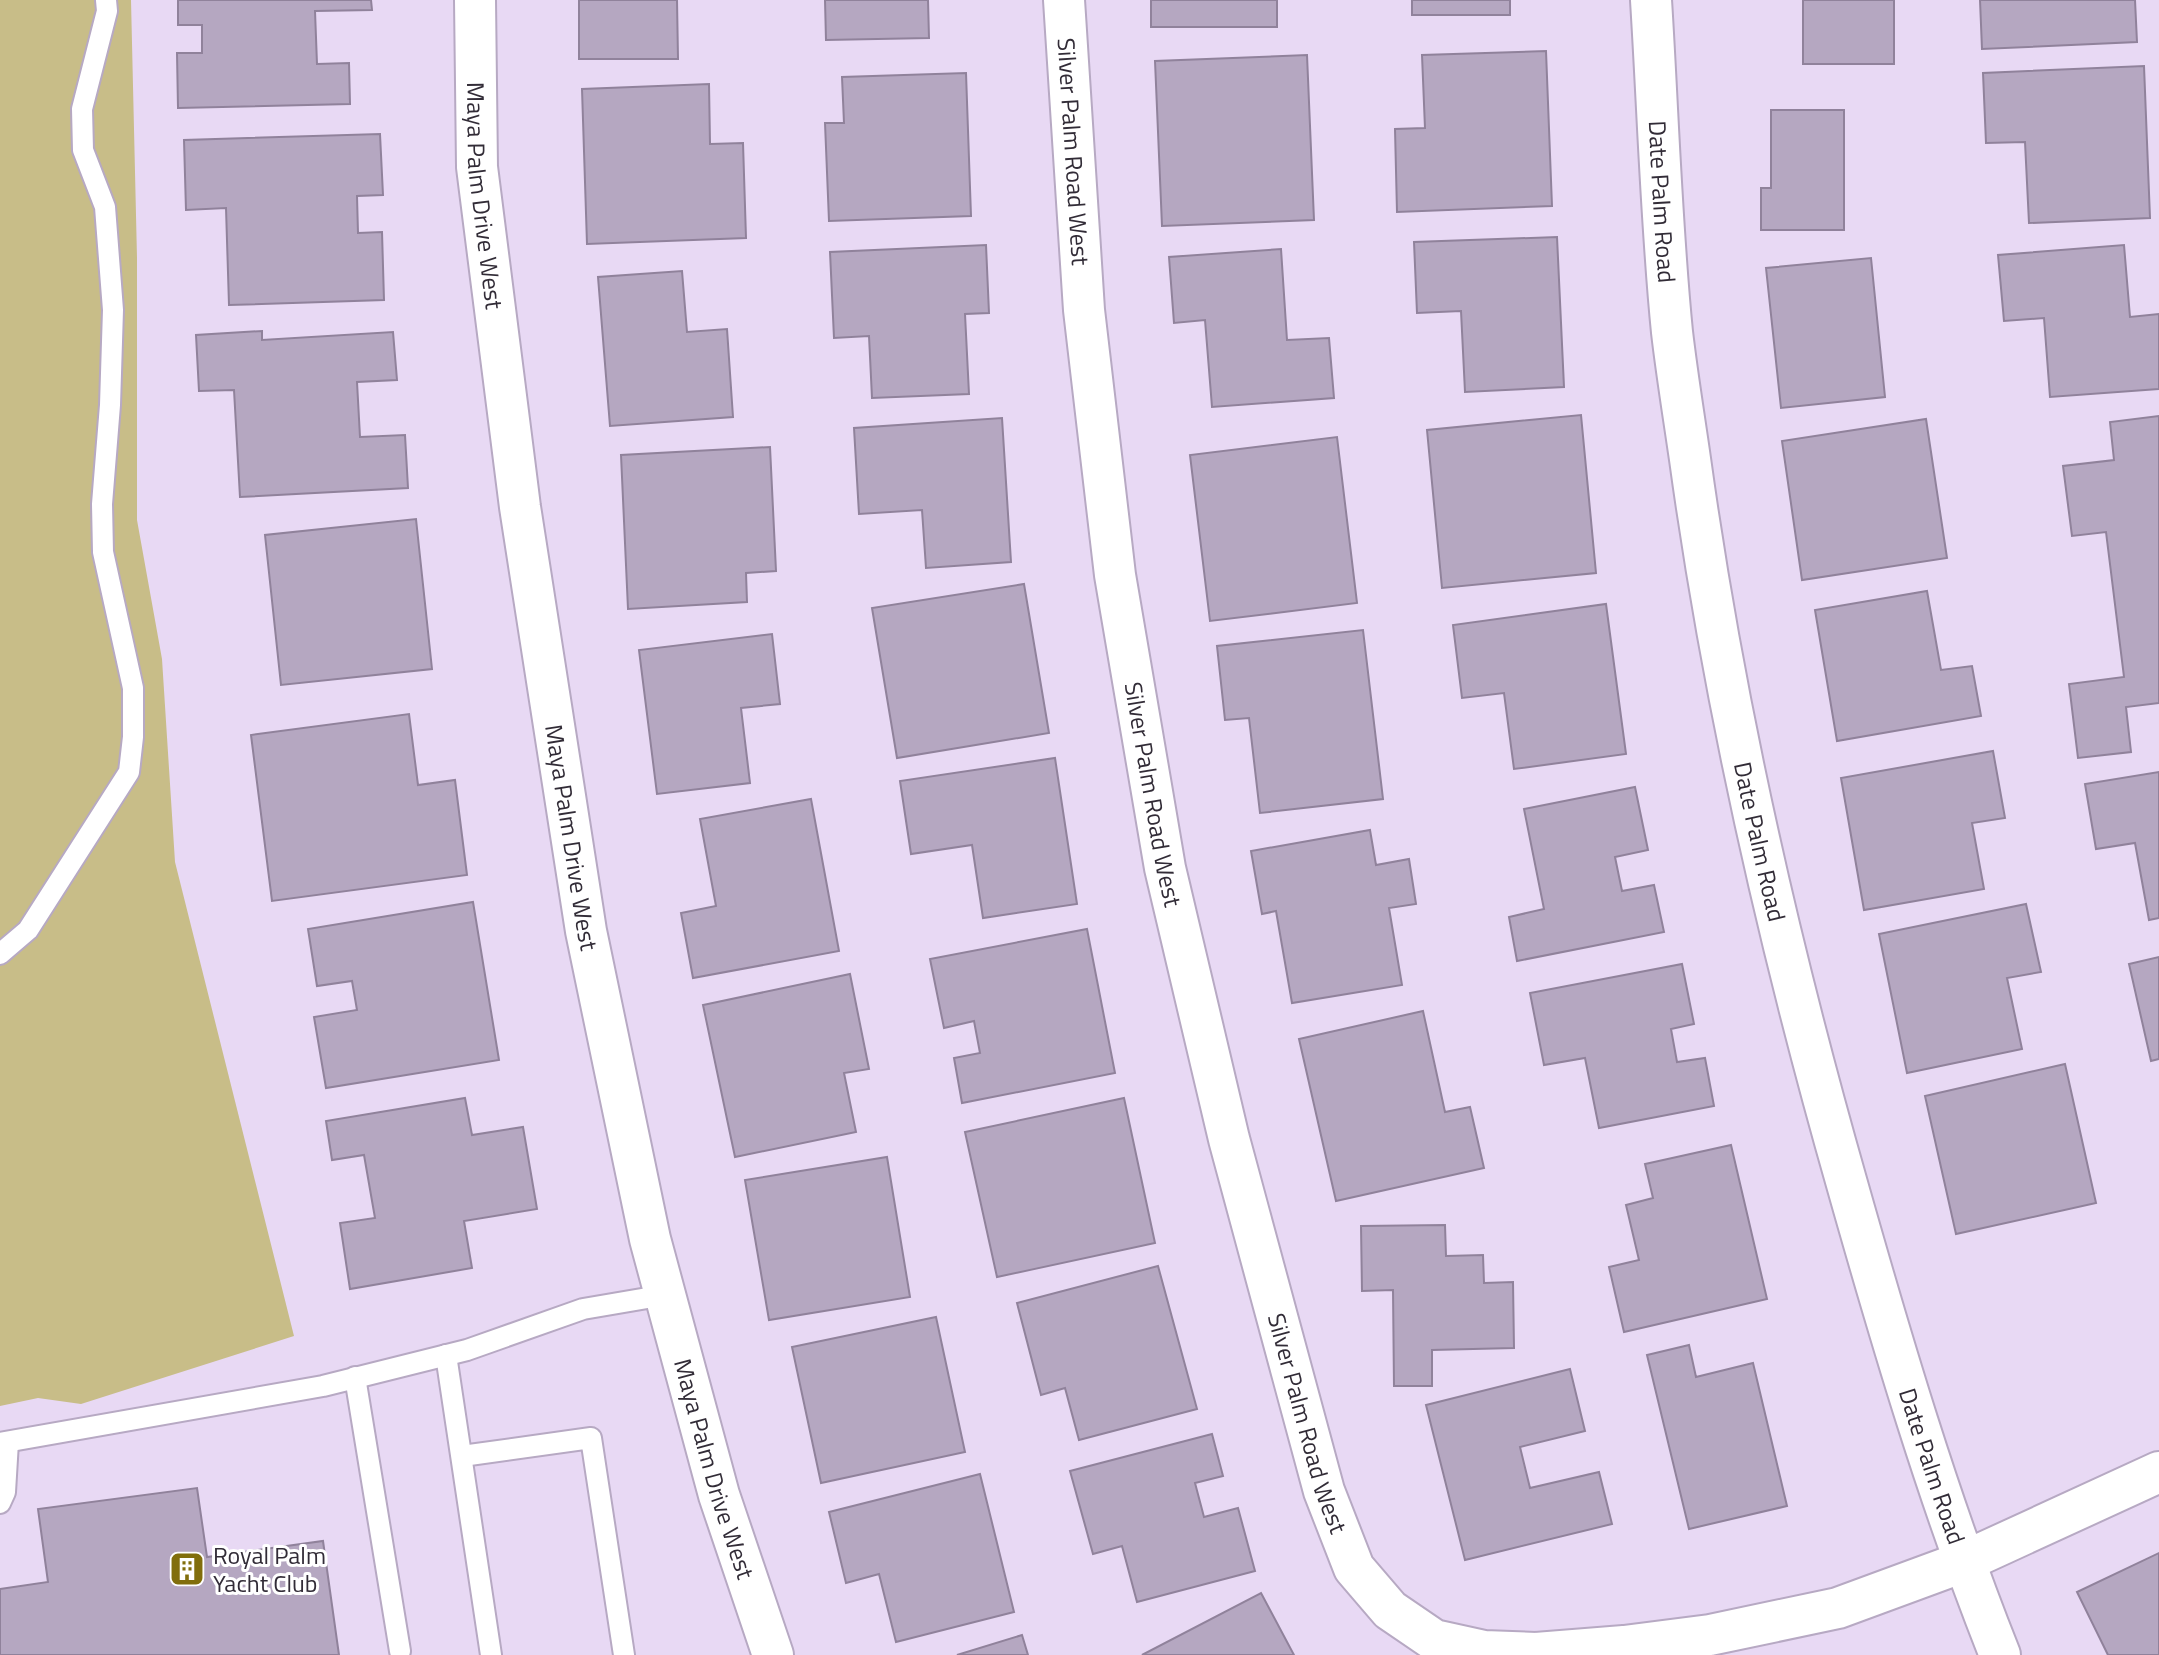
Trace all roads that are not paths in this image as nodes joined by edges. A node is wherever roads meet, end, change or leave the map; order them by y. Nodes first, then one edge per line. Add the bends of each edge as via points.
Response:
1 (106, 0) edge
2 (475, 0) edge
3 (1064, 0) edge
4 (1651, 0) edge
5 (0, 954) edge
6 (665, 1295) junction
7 (446, 1355) junction
8 (355, 1377) junction
9 (4, 1442) edge
10 (462, 1456) junction
11 (2159, 1472) edge
12 (0, 1503) edge
13 (1963, 1562) junction
14 (400, 1651) dead end
15 (491, 1655) edge
16 (624, 1655) edge
17 (773, 1655) edge
18 (2000, 1655) edge

1 - 5 lane via 82,109 83,150 105,207 113,310 103,552 133,688 133,737 129,772 28,930
2 - 6 street, Maya Palm Drive West via 477,167 520,507 586,931
3 - 13 street, Silver Palm Road West via 1087,341 1115,575 1165,868 1233,1155 1324,1491 1354,1568 1390,1610 1434,1640 1484,1651 1536,1653 1710,1635 1838,1608
4 - 13 street, Date Palm Road via 1672,332 1704,562 1736,732 1817,1080
6 - 7 lane via 583,1309
6 - 17 street, Maya Palm Drive West via 719,1495
7 - 8 lane
7 - 10 lane
8 - 9 lane
8 - 14 lane
9 - 12 lane via 5,1492
10 - 15 lane
10 - 16 lane via 591,1438
11 - 13 street, Silver Palm Road West
13 - 18 street, Date Palm Road

